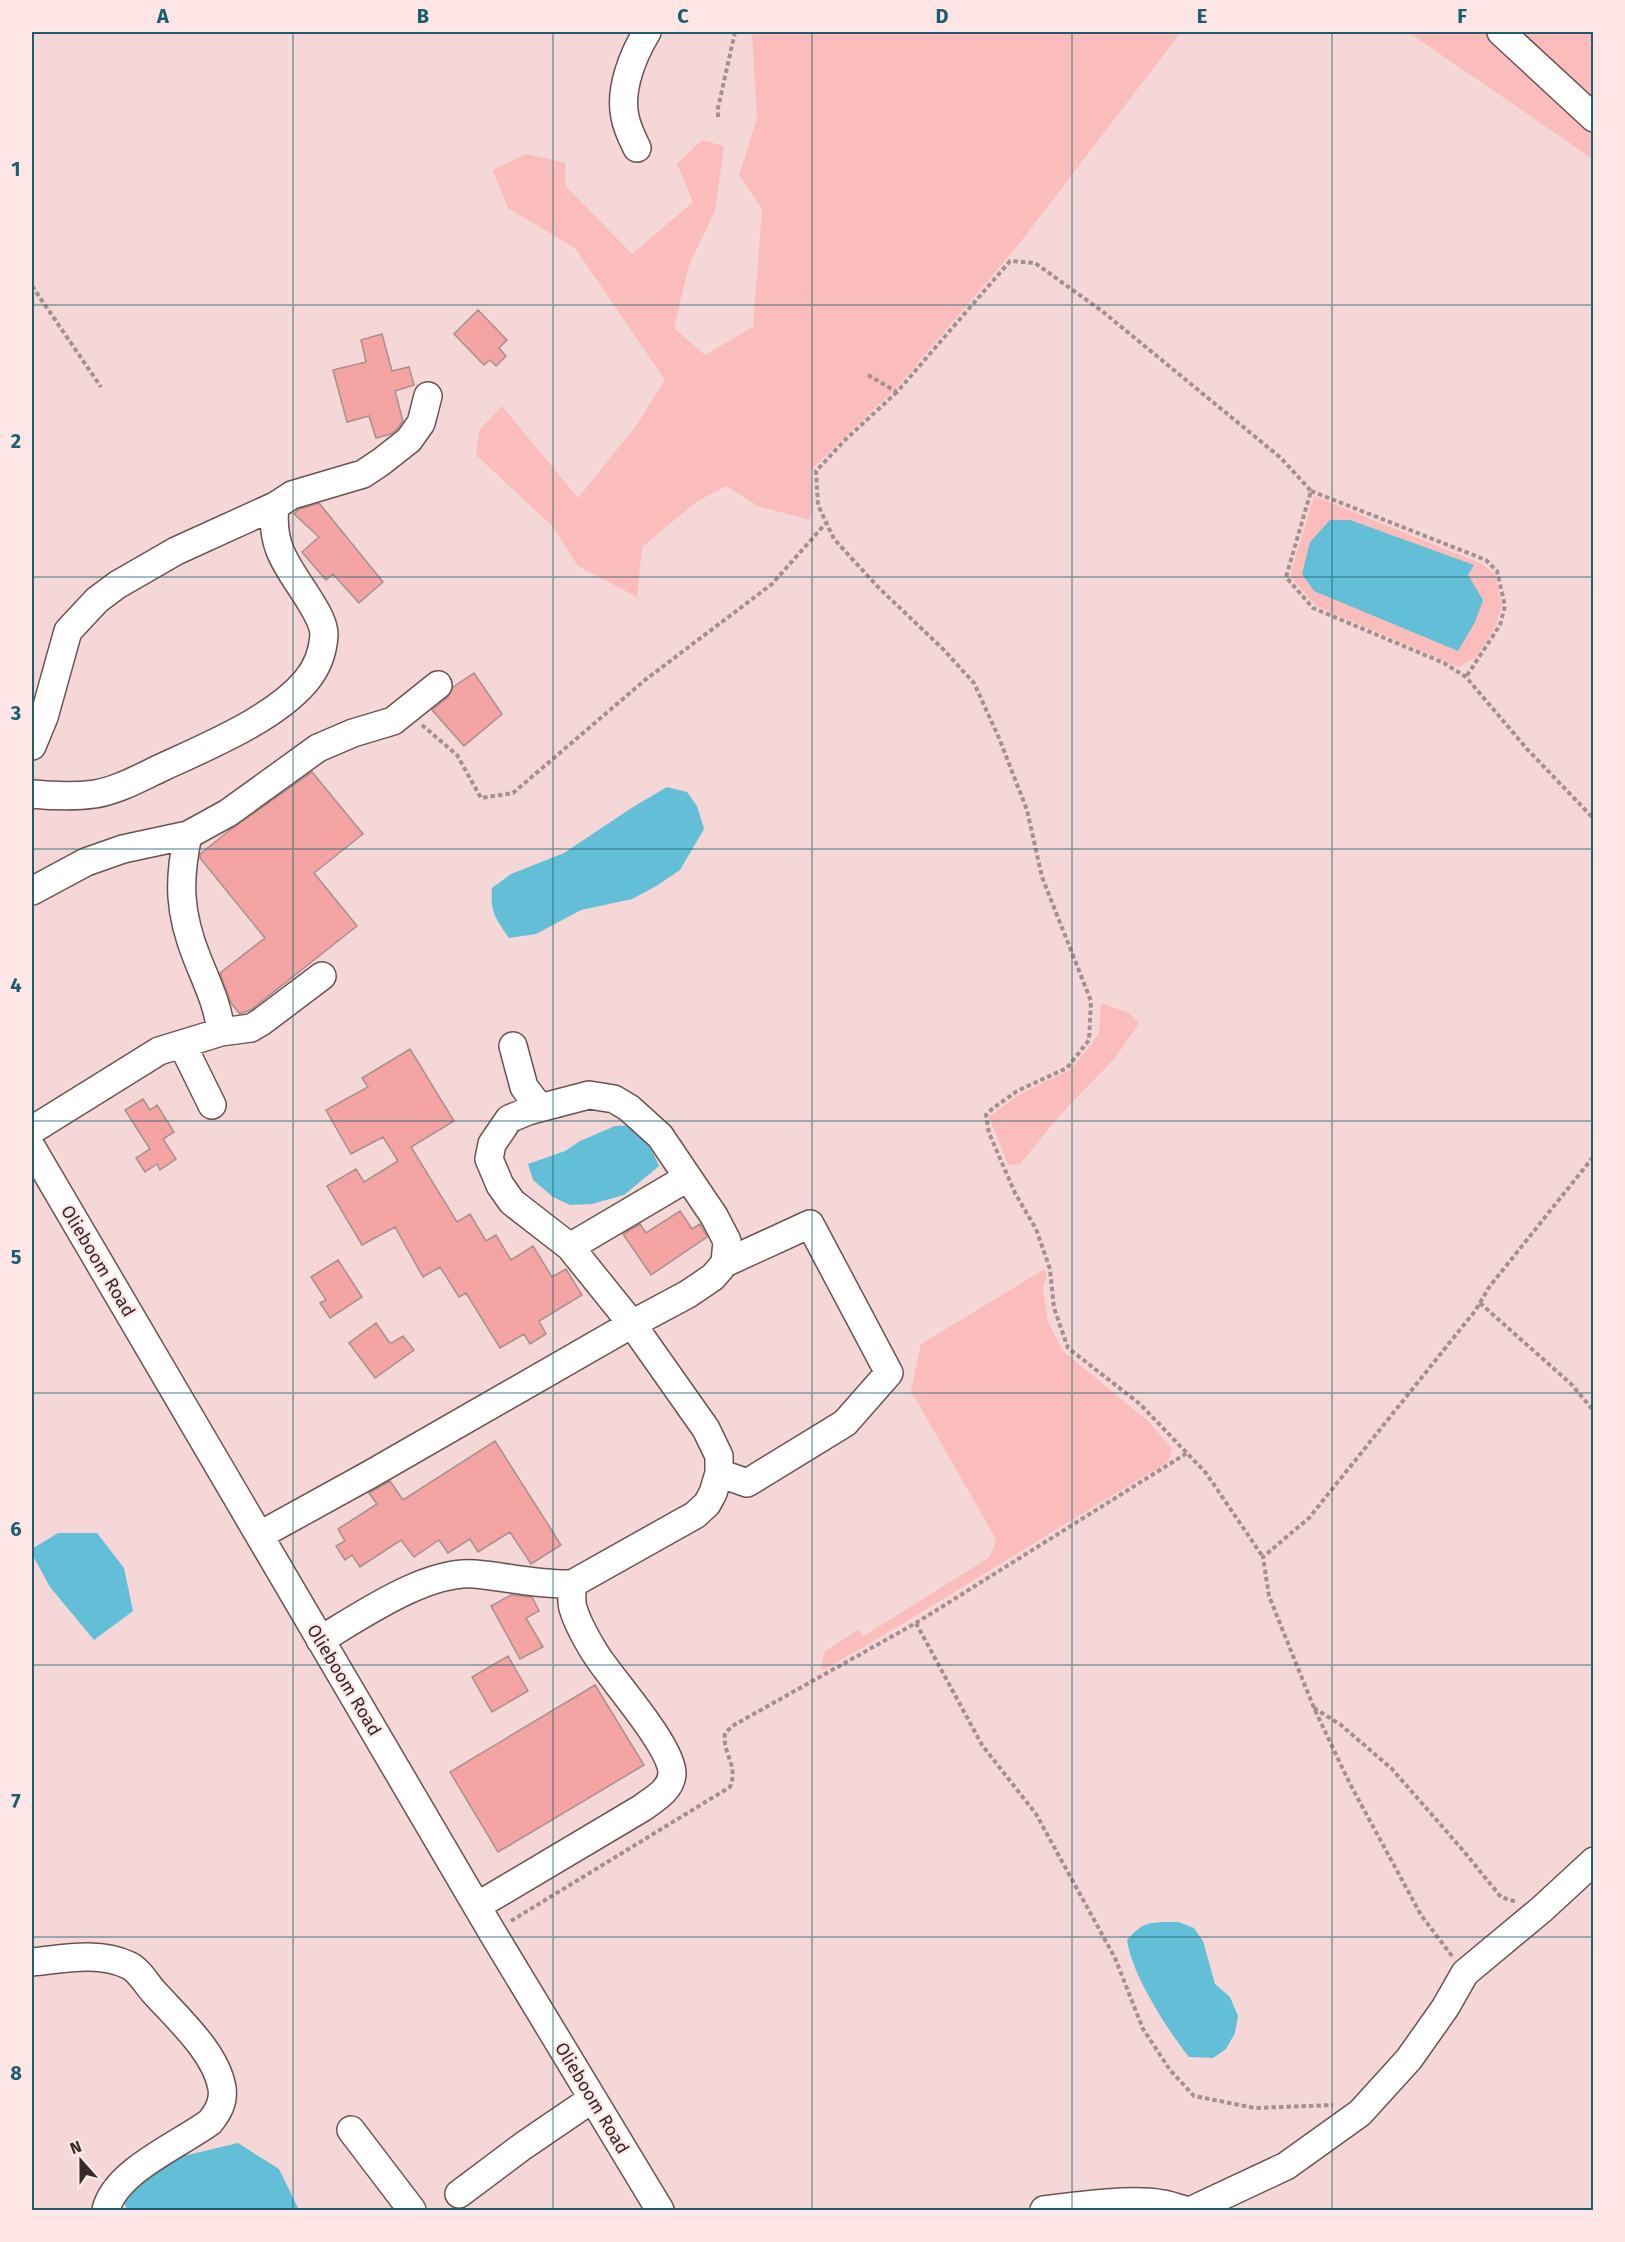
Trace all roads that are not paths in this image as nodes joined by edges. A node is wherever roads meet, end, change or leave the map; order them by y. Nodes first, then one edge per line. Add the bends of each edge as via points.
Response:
1 (647, 32) edge
2 (1501, 32) edge
3 (1593, 118) edge
4 (637, 148) dead end
5 (428, 396) dead end
6 (275, 506) junction
7 (438, 685) dead end
8 (32, 746) edge
9 (32, 794) edge
10 (188, 835) junction
11 (32, 891) edge
12 (322, 976) dead end
13 (221, 1032) junction
14 (182, 1044) junction
15 (513, 1046) dead end
16 (212, 1105) dead end
17 (540, 1108) junction
18 (32, 1130) edge
19 (32, 1148) edge
20 (687, 1178) junction
21 (570, 1247) junction
22 (725, 1263) junction
23 (632, 1324) junction
24 (719, 1473) junction
25 (260, 1535) junction
26 (572, 1584) junction
27 (320, 1640) junction
28 (1593, 1861) edge
29 (477, 1906) junction
30 (32, 1962) edge
31 (592, 2099) junction
32 (351, 2130) dead end
33 (459, 2194) dead end
34 (1046, 2210) edge
35 (106, 2211) edge
36 (412, 2211) edge
37 (660, 2211) edge
38 (1185, 2211) edge
39 (1192, 2211) edge

1 - 4 street via 631,66 623,99 627,127
2 - 3 street
5 - 6 street via 421,423 409,440 381,462 363,474 292,495
6 - 8 street via 176,552 117,585 90,606 68,631
6 - 9 street via 272,526 279,550 316,611 324,632 322,649 307,681 257,720 125,785 95,794
7 - 10 street via 393,721 318,748 228,813
10 - 11 street via 123,849 86,862
10 - 13 street via 181,877 184,914 196,956 215,998
12 - 13 street via 251,1028
13 - 14 street
14 - 16 street
14 - 18 street via 146,1058
15 - 17 street via 524,1087
17 - 20 street via 590,1095 614,1099 660,1136
17 - 21 street via 509,1119 492,1144 489,1159 512,1202
19 - 25 street, Olieboom Road
20 - 21 street
20 - 22 street via 727,1241
21 - 23 street
22 - 23 street via 713,1277 688,1294
22 - 24 street via 810,1224 889,1373 845,1423 747,1483
23 - 24 street via 706,1429 719,1456
23 - 25 street
24 - 26 street via 707,1504 695,1515
25 - 27 street, Olieboom Road
26 - 27 street via 550,1585 473,1574 440,1577 385,1602
26 - 29 street via 572,1607 592,1647 654,1733 669,1762 670,1784 642,1808
27 - 29 street, Olieboom Road
28 - 39 street via 1465,1973 1409,2059 1359,2113 1286,2166
29 - 31 street, Olieboom Road
30 - 35 street via 89,1957 131,1966 195,2037 222,2086 219,2109 210,2122 127,2178 110,2197
31 - 33 street
31 - 37 street, Olieboom Road
32 - 36 street
34 - 38 street via 1161,2203

